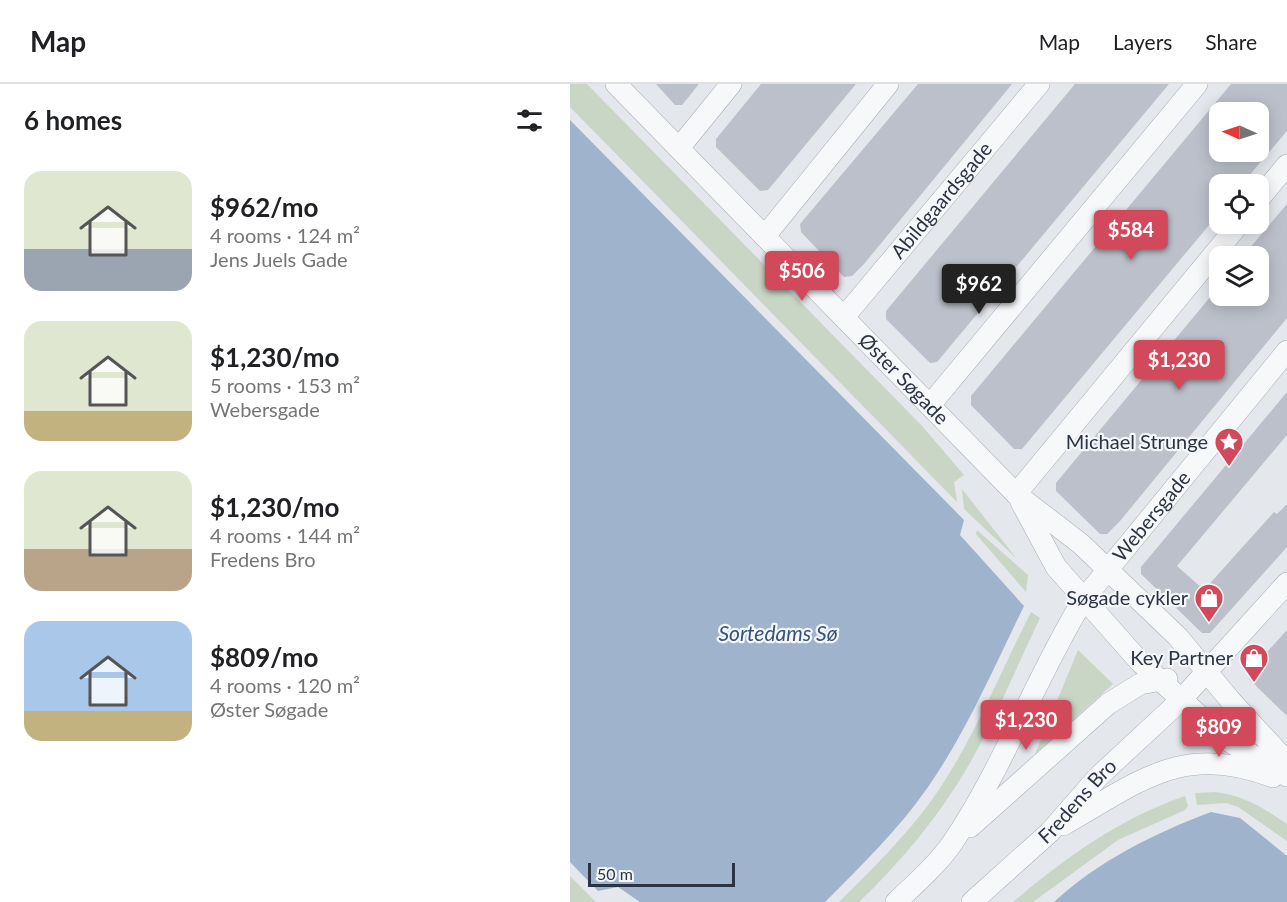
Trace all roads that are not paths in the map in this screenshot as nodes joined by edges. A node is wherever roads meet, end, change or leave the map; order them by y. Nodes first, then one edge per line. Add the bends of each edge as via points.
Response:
1 (616, 84) edge
2 (731, 84) edge
3 (1039, 84) edge
4 (1193, 88) edge
5 (883, 91) edge
6 (679, 148) junction
7 (1287, 165) edge
8 (1269, 187) edge
9 (1231, 234) edge
10 (765, 236) junction
11 (844, 317) junction
12 (1287, 351) edge
13 (930, 405) junction
14 (1016, 494) junction
15 (1106, 569) junction
16 (1287, 583) edge
17 (1083, 600) junction
18 (1201, 677) junction
19 (1157, 680) junction
20 (1180, 701) junction
21 (1287, 762) edge
22 (1287, 776) edge
23 (1287, 783) edge
24 (1050, 832) junction
25 (951, 844) junction
26 (896, 902) edge
27 (972, 902) edge

1 - 6 street, Øster Søgade
2 - 6 street
3 - 11 street, Abildgaardsgade
4 - 13 street
5 - 10 street
6 - 10 street, Øster Søgade
7 - 8 street
9 - 14 street
10 - 11 street, Øster Søgade
11 - 13 street, Øster Søgade
12 - 15 street, Webersgade
13 - 14 street, Øster Søgade
14 - 15 street, Øster Søgade via 1081,544
14 - 17 street, Øster Søgade via 1056,567
15 - 17 street, Webersgade
15 - 18 street, Øster Søgade via 1178,637
16 - 18 street, Fredens Bro
17 - 19 street, Øster Søgade
17 - 25 street via 1056,646 998,766
18 - 19 street
18 - 20 street, Fredens Bro
18 - 21 street, Øster Søgade via 1230,700
19 - 20 street, Øster Søgade
19 - 25 street via 1127,690 1108,704
20 - 22 street, Øster Søgade via 1225,739
20 - 24 street, Fredens Bro via 1098,777
23 - 24 street via 1227,765 1185,764 1155,772
24 - 27 street, Fredens Bro
25 - 26 street

